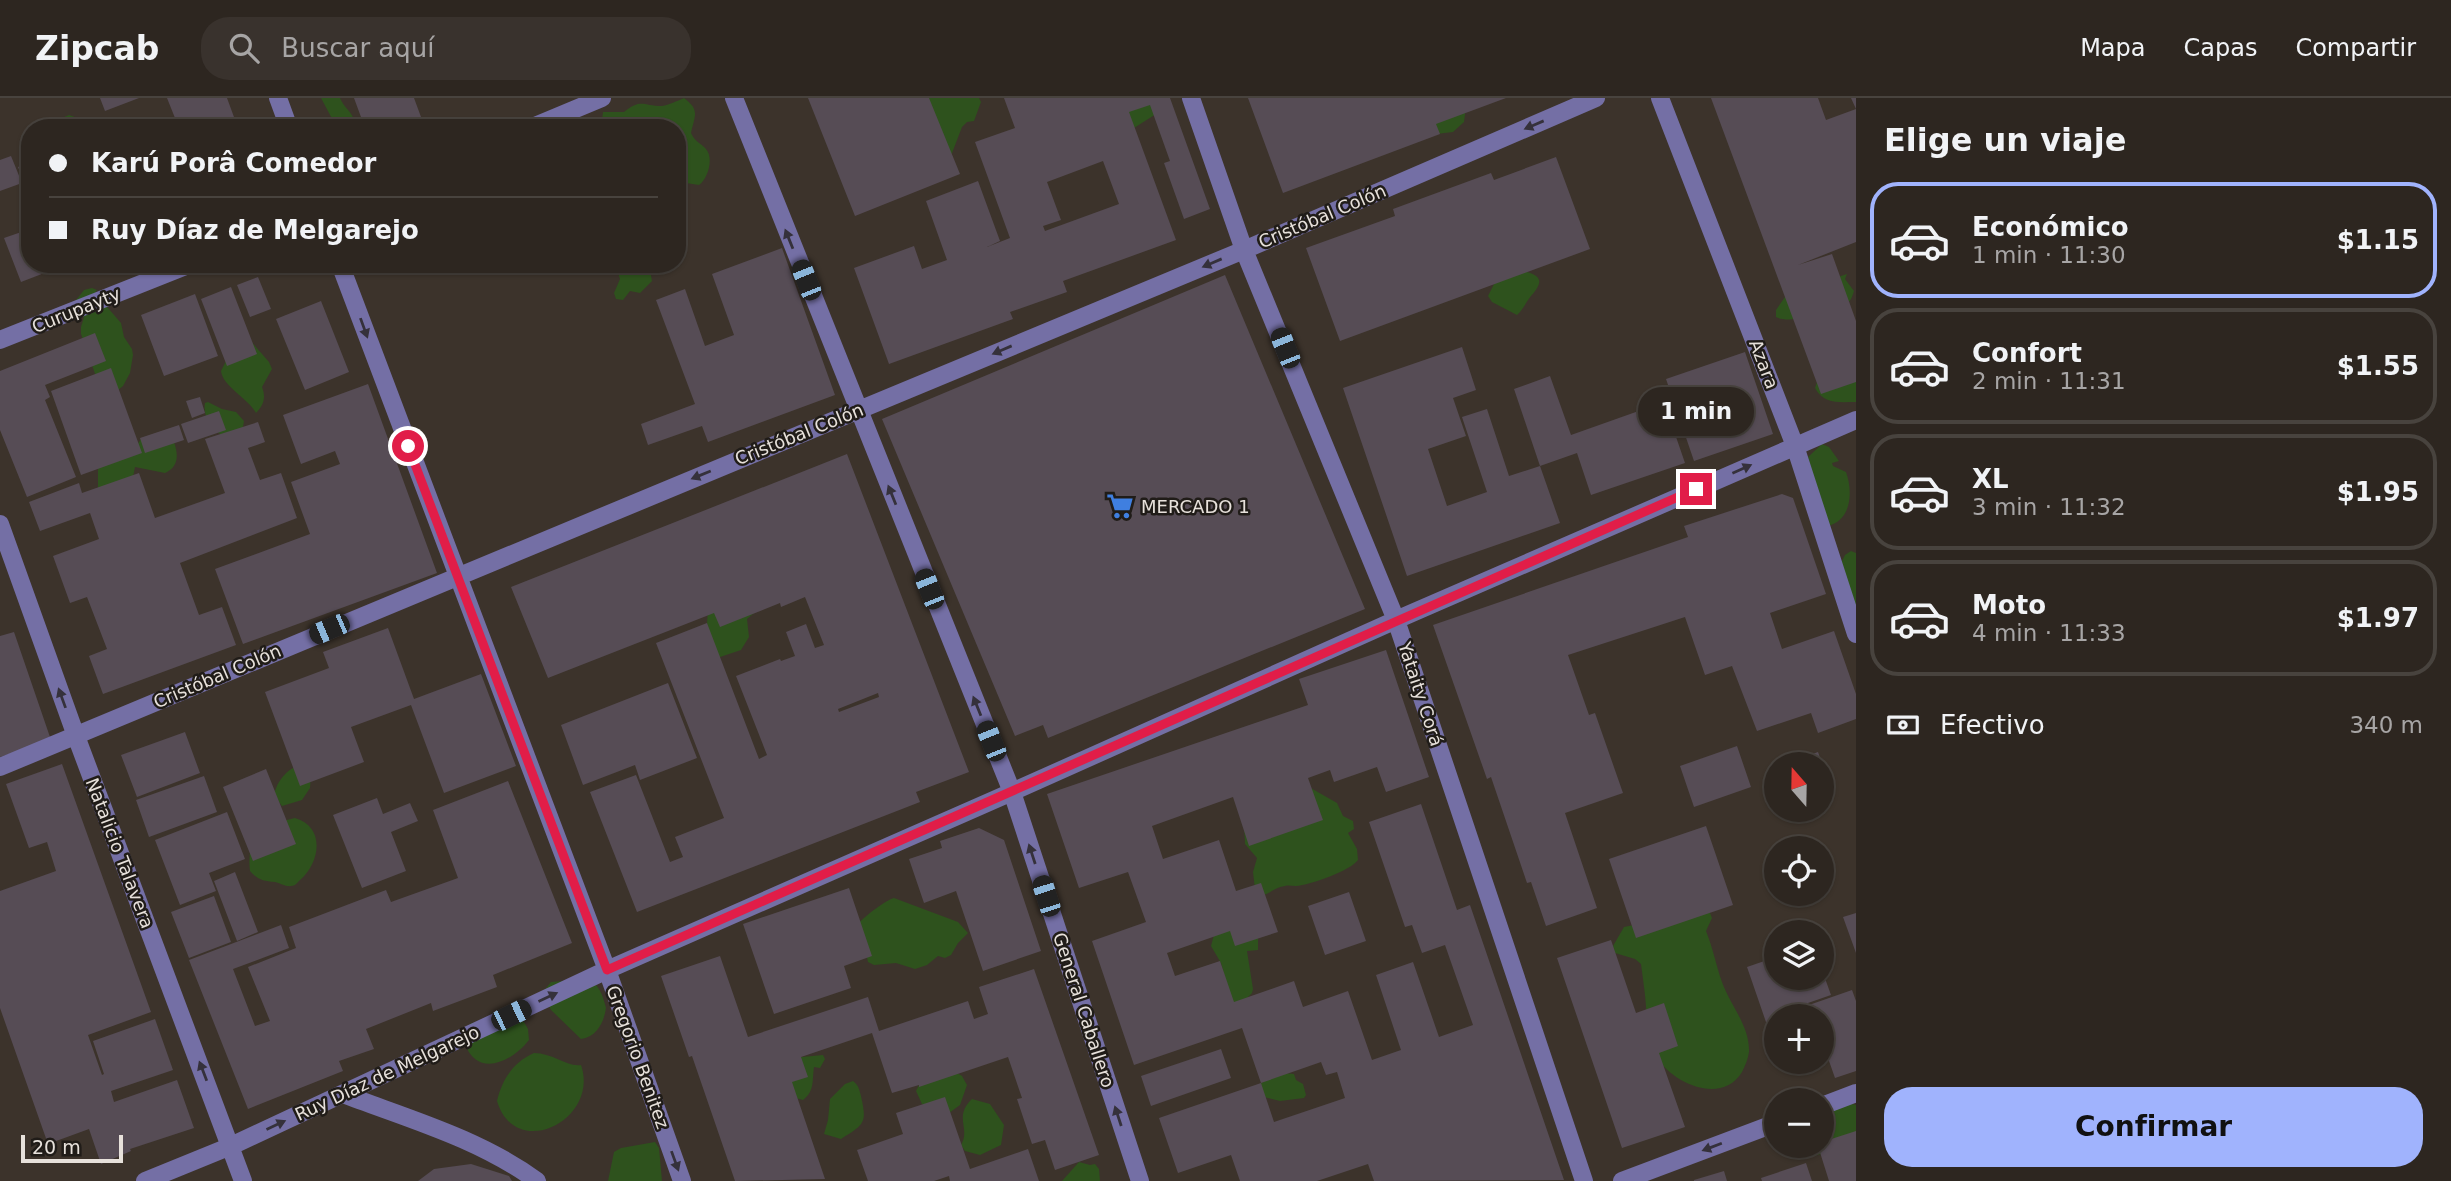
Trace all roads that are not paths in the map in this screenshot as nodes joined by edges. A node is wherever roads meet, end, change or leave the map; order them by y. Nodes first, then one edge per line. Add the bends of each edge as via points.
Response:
1 (278, 98) edge
2 (602, 98) edge
3 (734, 98) edge
4 (1191, 98) edge
5 (1596, 98) edge
6 (1660, 98) edge
7 (286, 119) edge
8 (552, 119) edge
9 (1244, 250) junction
10 (168, 273) edge
11 (343, 273) edge
12 (0, 340) edge
13 (858, 410) junction
14 (1856, 420) edge
15 (1796, 446) junction
16 (0, 524) edge
17 (456, 576) junction
18 (1396, 620) junction
19 (1856, 634) edge
20 (76, 736) junction
21 (0, 766) edge
22 (1012, 792) junction
23 (607, 970) junction
24 (1856, 1093) edge
25 (343, 1094) junction
26 (1834, 1101) edge
27 (1764, 1128) edge
28 (231, 1146) junction
29 (145, 1181) edge
30 (243, 1181) edge
31 (537, 1181) edge
32 (682, 1181) edge
33 (1140, 1181) edge
34 (1584, 1181) edge
35 (1622, 1181) edge

1 - 7 street
2 - 8 street
13 -> 3 street, General Caballero
4 - 9 street, Yataity Corá
5 -> 9 street, Cristóbal Colón
6 - 15 street, Azara
9 -> 13 street, Cristóbal Colón
9 - 18 street, Yataity Corá
10 - 12 street, Curupayty
11 -> 17 street, Gregorio Benitez
13 -> 17 street, Cristóbal Colón
22 -> 13 street, General Caballero
14 - 15 street, Ruy Díaz de Melgarejo
18 -> 15 street, Ruy Díaz de Melgarejo
15 - 19 street, Azara
20 -> 16 street, Natalicio Talavera
17 - 20 street, Cristóbal Colón
17 - 23 street, Gregorio Benitez
18 - 22 street, Ruy Díaz de Melgarejo
18 - 34 street, Yataity Corá
20 - 21 street, Cristóbal Colón
28 -> 20 street, Natalicio Talavera
22 - 23 street, Ruy Díaz de Melgarejo
33 -> 22 street, General Caballero
25 -> 23 street, Ruy Díaz de Melgarejo
23 -> 32 street, Gregorio Benitez
24 - 26 street
28 -> 25 street, Ruy Díaz de Melgarejo
25 - 31 street via 468,1142 513,1163
27 -> 35 street
28 - 29 street, Ruy Díaz de Melgarejo
28 - 30 street, Natalicio Talavera

